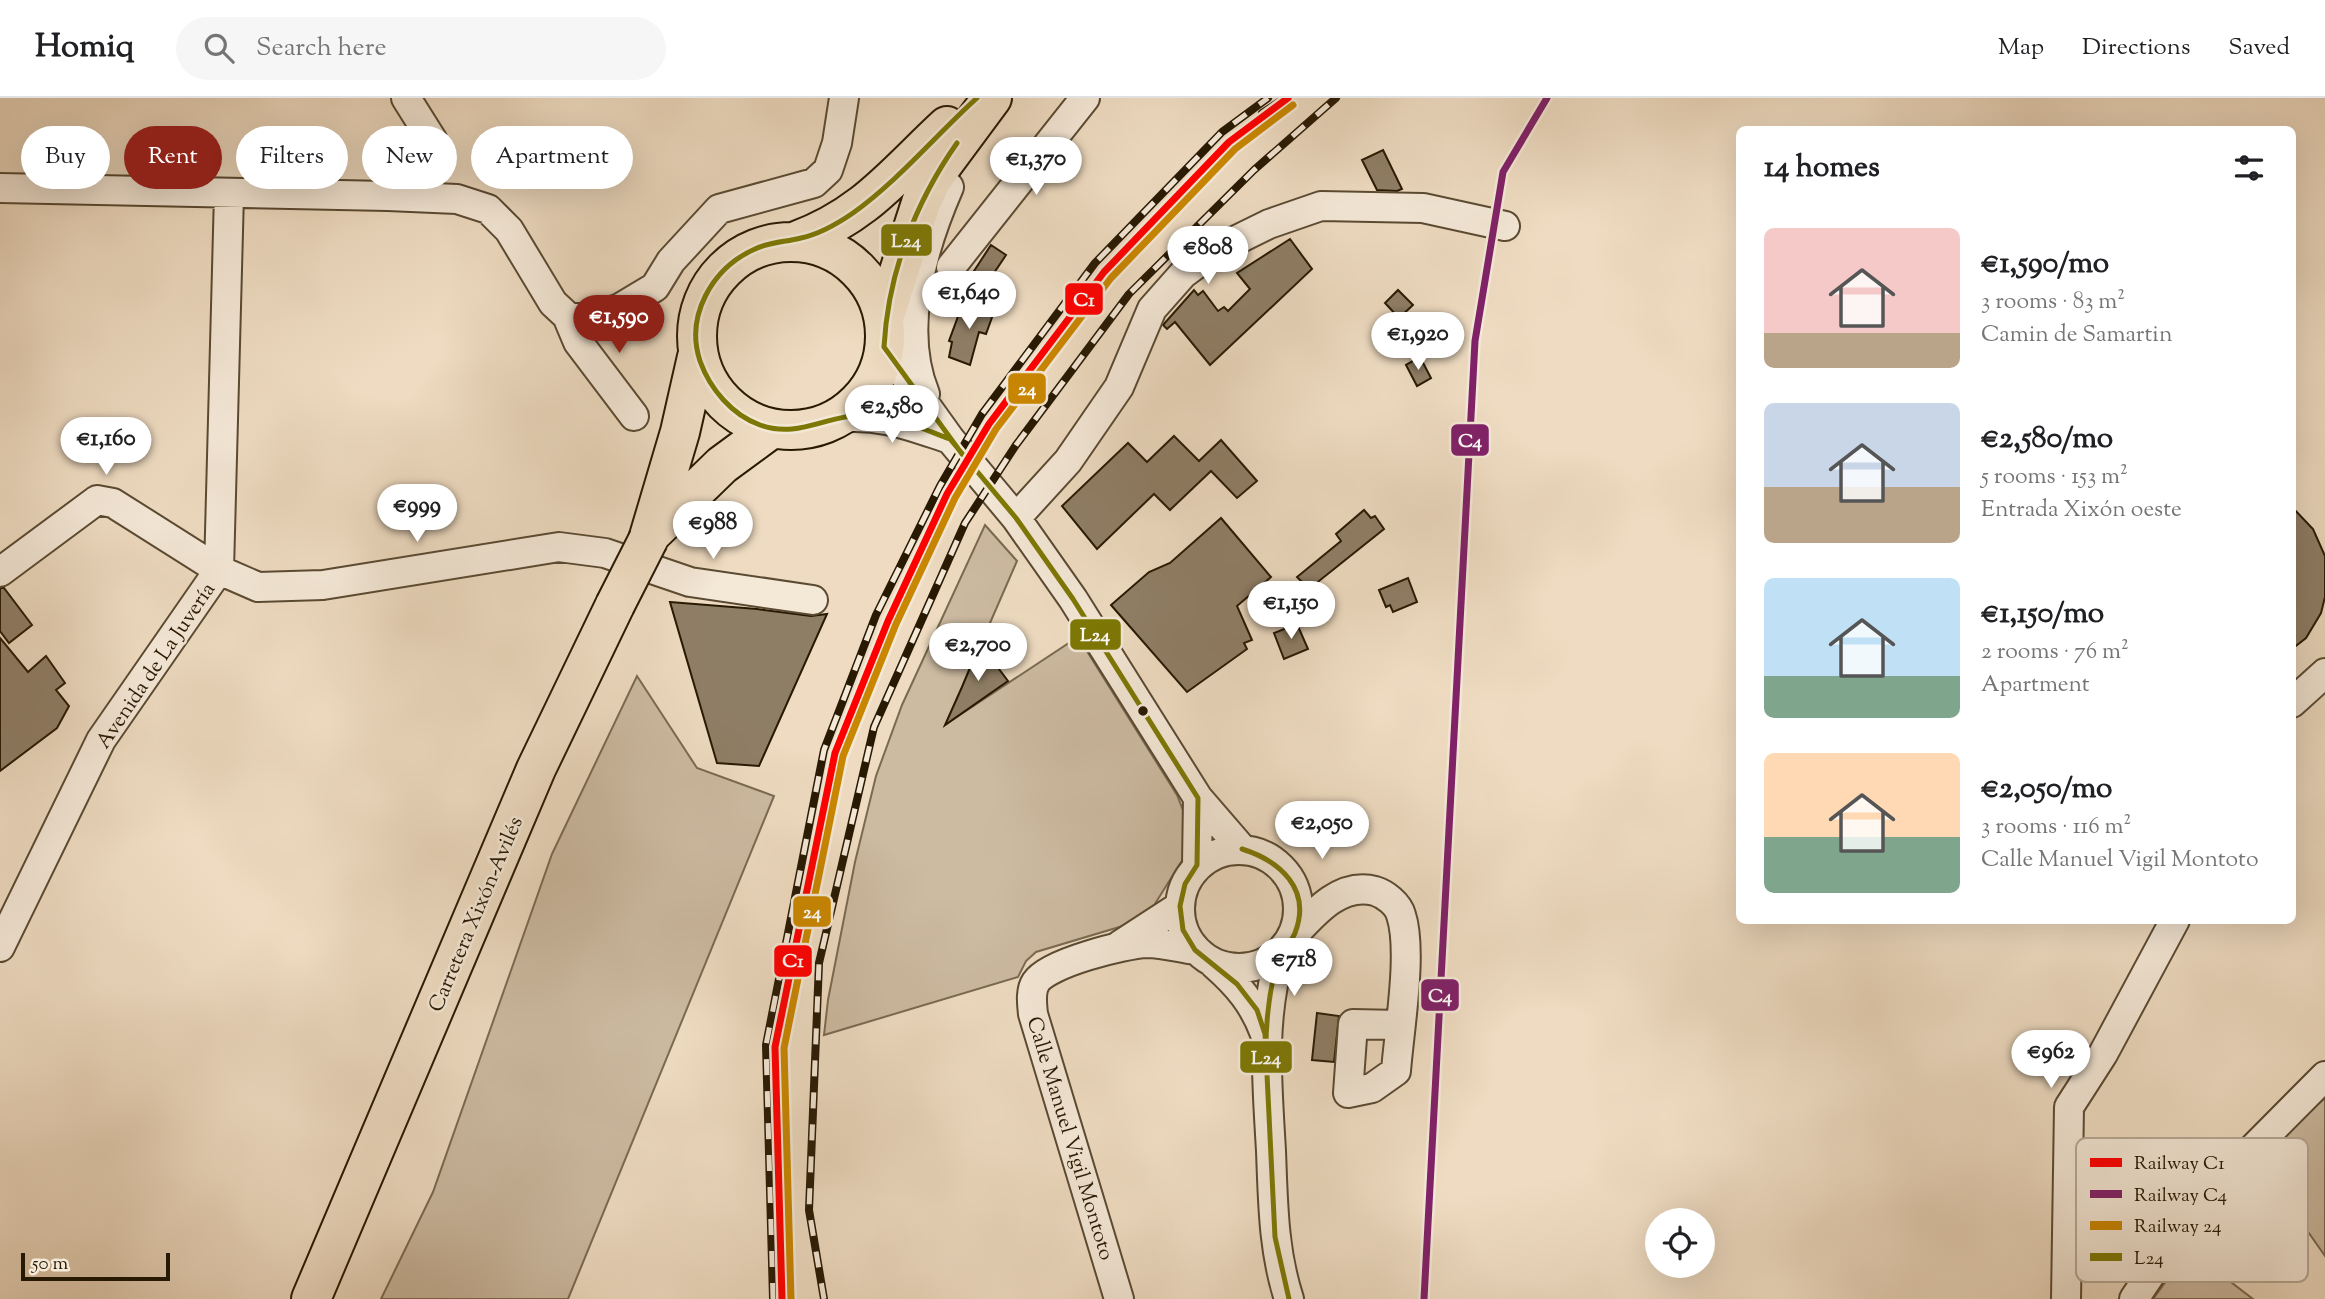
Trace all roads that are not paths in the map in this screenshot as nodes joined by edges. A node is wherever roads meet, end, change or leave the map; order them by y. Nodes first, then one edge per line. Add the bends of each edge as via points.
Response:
1 (406, 98) edge
2 (844, 98) edge
3 (1085, 98) edge
4 (983, 103) edge
5 (0, 188) edge
6 (229, 194) junction
7 (388, 196) junction
8 (1506, 226) dead end
9 (796, 241) junction
10 (951, 267) dead end
11 (567, 316) junction
12 (884, 333) junction
13 (697, 358) junction
14 (634, 416) dead end
15 (837, 418) junction
16 (771, 429) junction
17 (943, 429) junction
18 (1016, 518) junction
19 (650, 537) junction
20 (219, 570) junction
21 (0, 572) edge
22 (813, 600) dead end
23 (2325, 673) edge
24 (2296, 699) edge
25 (1198, 798) junction
26 (1242, 849) junction
27 (1197, 865) junction
28 (1284, 869) junction
29 (1343, 892) junction
30 (1180, 906) junction
31 (2173, 924) edge
32 (1287, 944) junction
33 (0, 947) edge
34 (1117, 947) junction
35 (1205, 957) junction
36 (1399, 1025) junction
37 (1265, 1034) junction
38 (2325, 1076) edge
39 (2263, 1138) edge
40 (2145, 1282) edge
41 (311, 1299) edge
42 (1119, 1299) edge
43 (1289, 1299) edge
44 (2066, 1299) edge
45 (2134, 1299) edge

1 - 7 street via 433,141 423,173 406,189
2 - 11 street via 828,170 814,183 719,209 671,261 655,287 620,308 587,320
3 - 10 street
4 - 9 highway via 882,192 822,232
4 - 12 highway via 926,191
4 - 17 street via 938,211 919,278 913,324 917,374
5 - 6 street
6 - 7 street
6 - 20 street, Avenida de La Juvería
7 - 11 street via 457,199 488,209 509,230 553,303
8 - 18 street via 1423,208 1321,206 1214,251 1183,274 1152,309 1119,387 1068,461
9 - 12 highway via 829,248 858,268 876,293
9 - 13 highway via 755,248 726,265 705,292 694,326
11 - 14 street via 578,342
12 - 15 highway via 878,377
12 - 17 street
13 - 16 highway via 713,389 740,416
13 - 19 highway, Carretera Xixón-Avilés
15 - 16 highway via 809,429
15 - 17 street via 865,415
16 - 19 highway, Carretera Xixón-Avilés via 722,465
17 - 18 street
18 - 25 street via 1073,599
19 - 41 highway, Carretera Xixón-Avilés, bridge via 536,769
20 - 21 street via 113,503 97,500
20 - 22 street via 258,587 323,585 546,547 605,553 690,582
20 - 33 street, Avenida de La Juvería via 101,740
23 - 24 street
25 - 26 street
25 - 27 street
26 - 27 street via 1219,853
26 - 28 street via 1265,855
27 - 30 street via 1185,884
28 - 29 street via 1312,884
28 - 32 street via 1296,889 1300,912
29 - 32 street via 1327,902
29 - 36 street via 1365,889 1384,894 1401,912 1406,936
30 - 34 street, Calle Manuel Vigil Montoto
30 - 35 street via 1183,930
31 - 44 street via 2069,1107
32 - 35 street via 1260,966 1237,970
32 - 37 street via 1272,984
34 - 35 street, Calle Manuel Vigil Montoto via 1149,943
34 - 42 street, Calle Manuel Vigil Montoto via 1048,971 1036,981 1032,996 1033,1014
35 - 37 street via 1237,984 1256,1010
36 - 36 street via 1396,1071 1372,1088 1349,1093 1353,1024
37 - 43 street via 1275,1237
38 - 39 street
40 - 45 street

